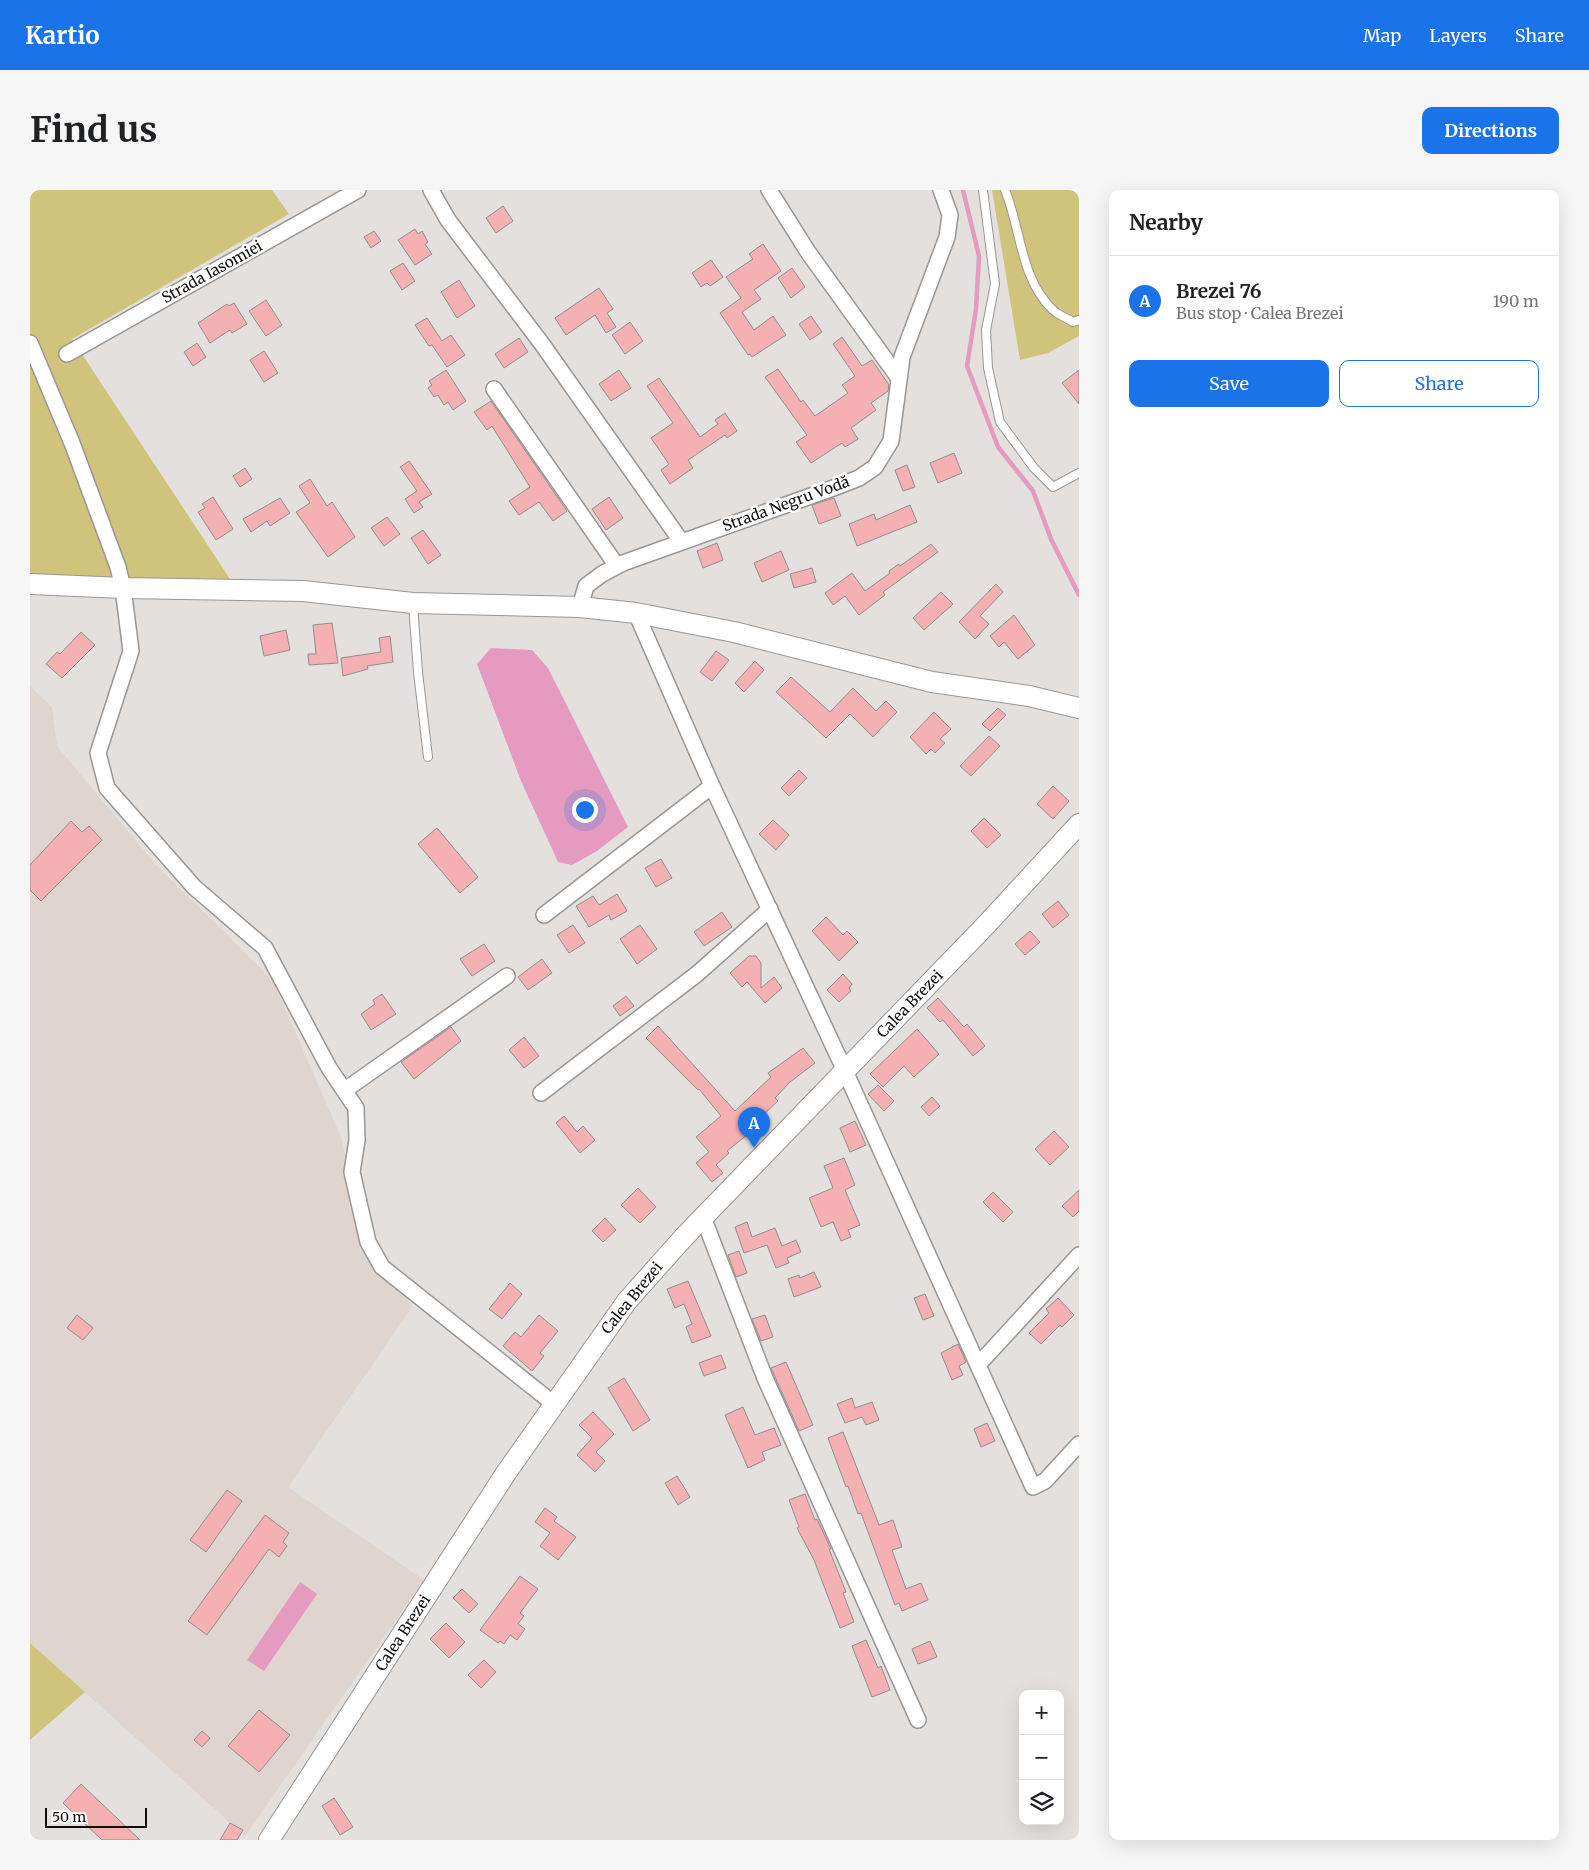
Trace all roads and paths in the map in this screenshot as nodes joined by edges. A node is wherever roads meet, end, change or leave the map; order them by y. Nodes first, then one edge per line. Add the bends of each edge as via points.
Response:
1 (358, 190) edge
2 (431, 190) edge
3 (769, 190) edge
4 (941, 190) edge
5 (983, 190) edge
6 (1005, 190) edge
7 (1079, 320) edge
8 (30, 343) edge
9 (67, 354) dead end
10 (898, 377) junction
11 (494, 389) dead end
12 (1079, 473) edge
13 (681, 541) junction
14 (617, 566) junction
15 (30, 584) edge
16 (123, 588) junction
17 (413, 603) junction
18 (580, 607) junction
19 (636, 612) junction
20 (1079, 708) edge
21 (428, 757) dead end
22 (712, 786) junction
23 (1079, 824) edge
24 (770, 909) junction
25 (544, 915) dead end
26 (507, 976) dead end
27 (845, 1071) junction
28 (345, 1090) junction
29 (540, 1093) dead end
30 (703, 1217) junction
31 (1079, 1255) edge
32 (978, 1365) junction
33 (554, 1404) junction
34 (1079, 1444) edge
35 (918, 1720) dead end
36 (269, 1840) edge

1 - 9 street, Strada Iasomiei
2 - 13 street via 448,220 542,344
3 - 10 street via 808,252
4 - 10 street, Strada Negru Vodă via 950,215 948,237 902,357
5 - 12 lane via 995,284 986,330 988,368 1000,422 1034,468 1053,487
6 - 7 lane via 1033,282 1053,311 1073,322
8 - 16 street via 72,443
10 - 13 street, Strada Negru Vodă via 892,441 875,467 836,487
11 - 14 street
13 - 14 street, Strada Negru Vodă
14 - 18 street, Strada Negru Vodă via 586,586
15 - 16 street
16 - 17 street via 303,591
16 - 28 street via 131,651 98,753 107,788 194,887 265,948 329,1068
17 - 18 street
17 - 21 lane
18 - 19 street
19 - 20 street via 734,632 932,682 1028,696
19 - 22 street
22 - 24 street
22 - 25 street
23 - 27 street, Calea Brezei
24 - 27 street
24 - 29 street via 697,974
26 - 28 street
27 - 30 street, Calea Brezei
27 - 32 street
28 - 33 street via 356,1108 357,1140 352,1172 368,1242 382,1267
30 - 33 street, Calea Brezei via 628,1301
30 - 35 street via 765,1378
31 - 32 street
32 - 34 street via 1033,1487 1045,1480
33 - 36 street, Calea Brezei

